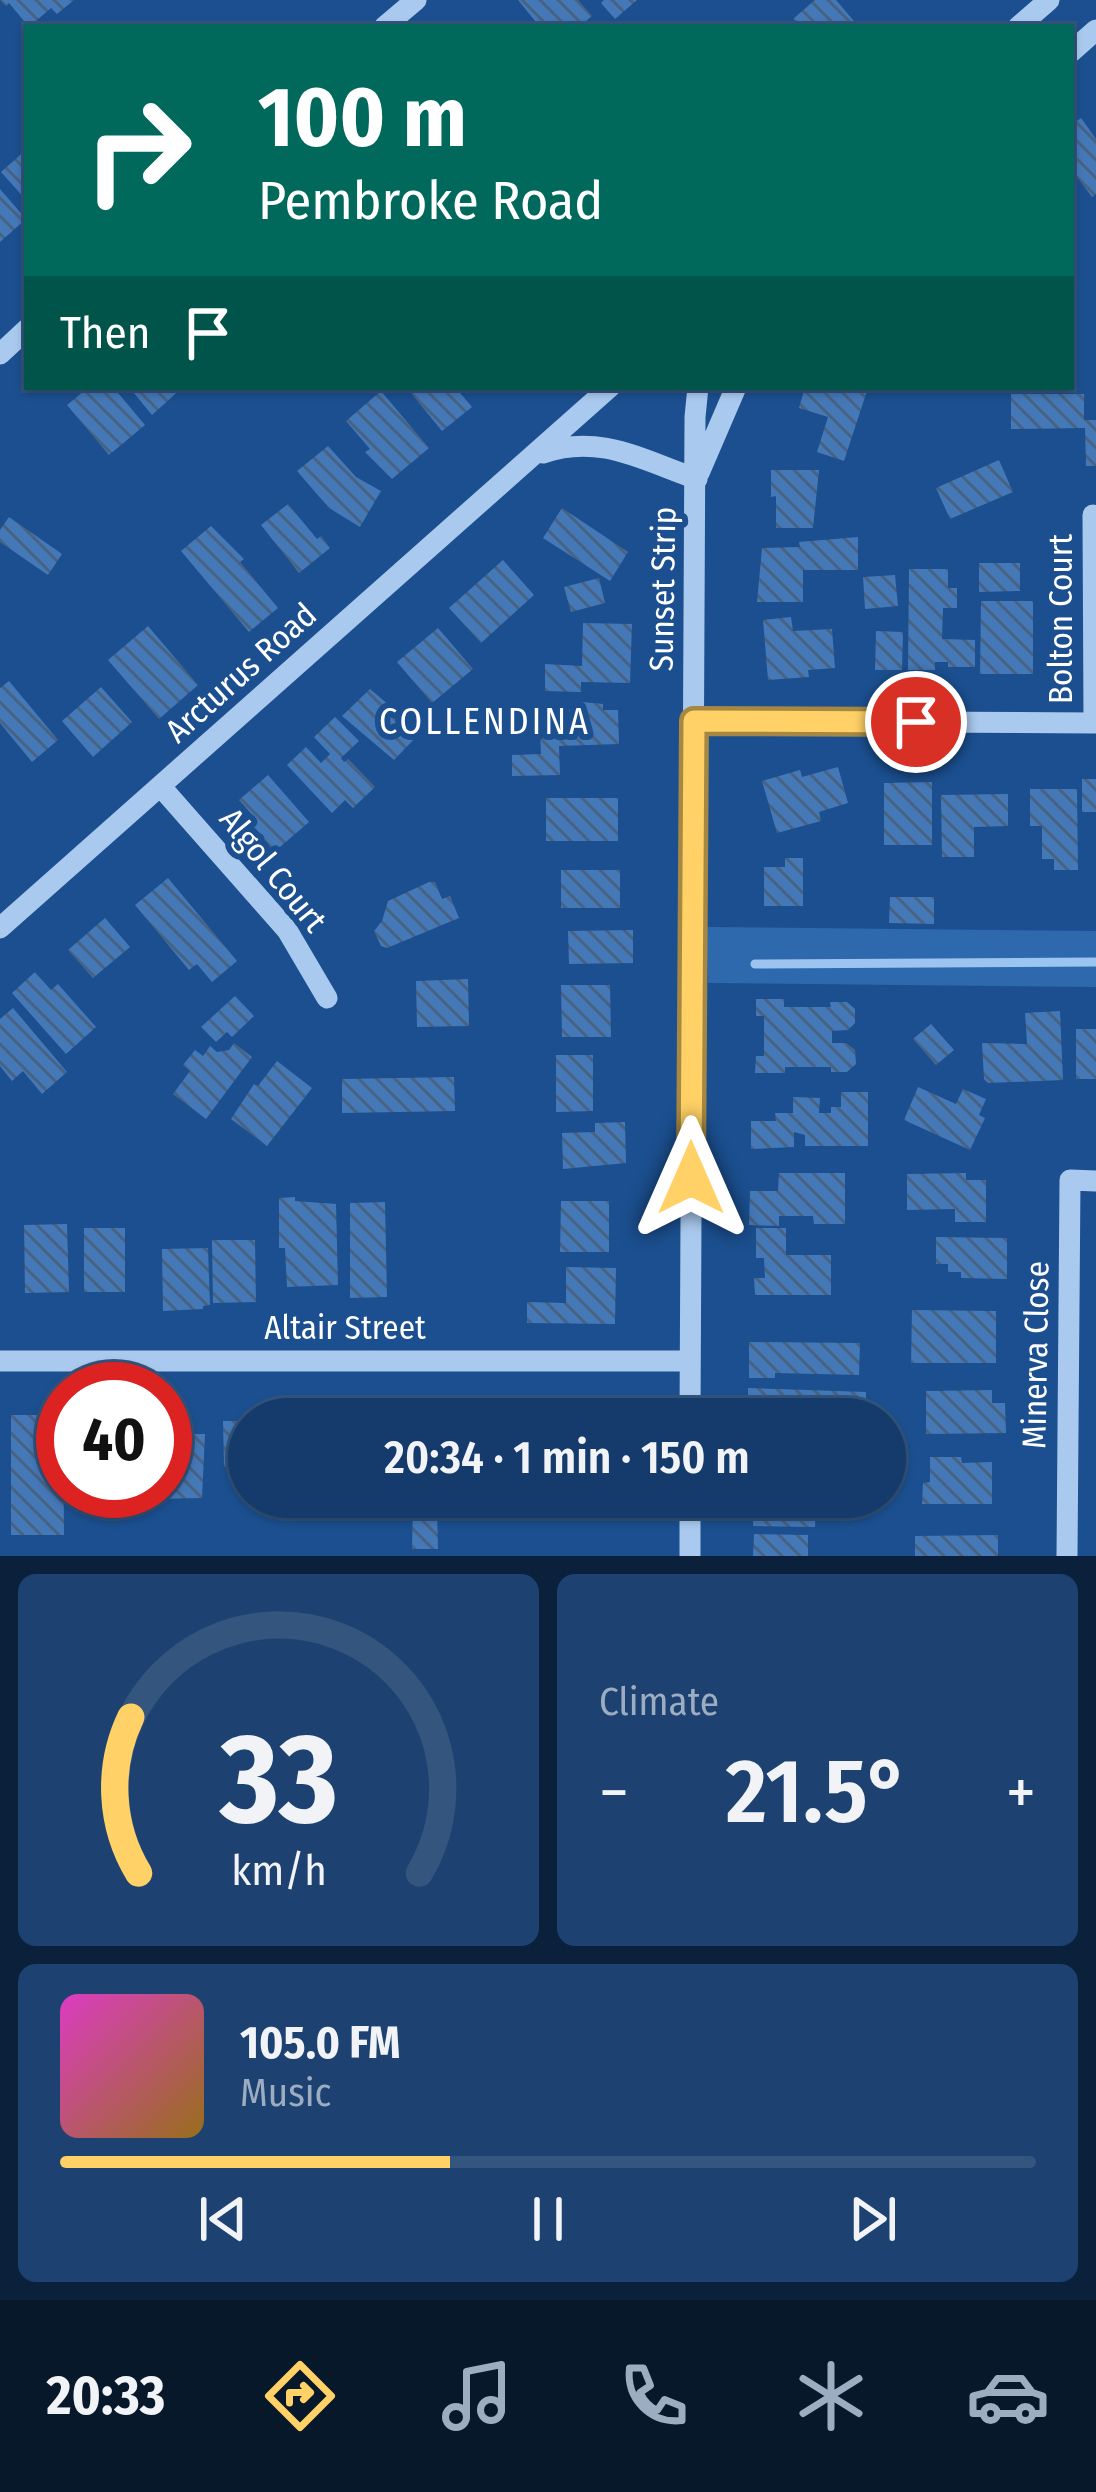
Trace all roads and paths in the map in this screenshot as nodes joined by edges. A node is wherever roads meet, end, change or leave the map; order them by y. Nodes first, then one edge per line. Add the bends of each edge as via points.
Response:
1 (416, 0) edge
2 (1048, 0) edge
3 (388, 24) edge
4 (1021, 24) edge
5 (24, 332) edge
6 (0, 354) edge
7 (607, 390) edge
8 (698, 390) edge
9 (735, 390) edge
10 (524, 466) junction
11 (697, 479) junction
12 (1093, 515) edge
13 (694, 721) junction
14 (1095, 723) edge
15 (162, 788) junction
16 (0, 928) edge
17 (327, 998) dead end
18 (1096, 1181) edge
19 (0, 1360) edge
20 (689, 1361) junction
21 (690, 1398) edge
22 (690, 1518) edge
23 (690, 1556) edge
24 (1066, 1556) edge

1 - 3 street
2 - 4 street
5 - 6 street
7 - 10 street, Arcturus Road
8 - 11 street, Sunset Strip
9 - 11 street, Sunset Strip
10 - 11 street, Arcturus Road via 550,451 606,445
10 - 15 street, Arcturus Road
11 - 13 street, Sunset Strip
12 - 14 street, Bolton Court
13 - 14 street
13 - 20 street, Sunset Strip
15 - 16 street, Arcturus Road
15 - 17 street, Algol Court via 287,930
18 - 24 street, Minerva Close via 1070,1180
19 - 20 street, Altair Street
20 - 21 street, Sunset Strip
22 - 23 street

